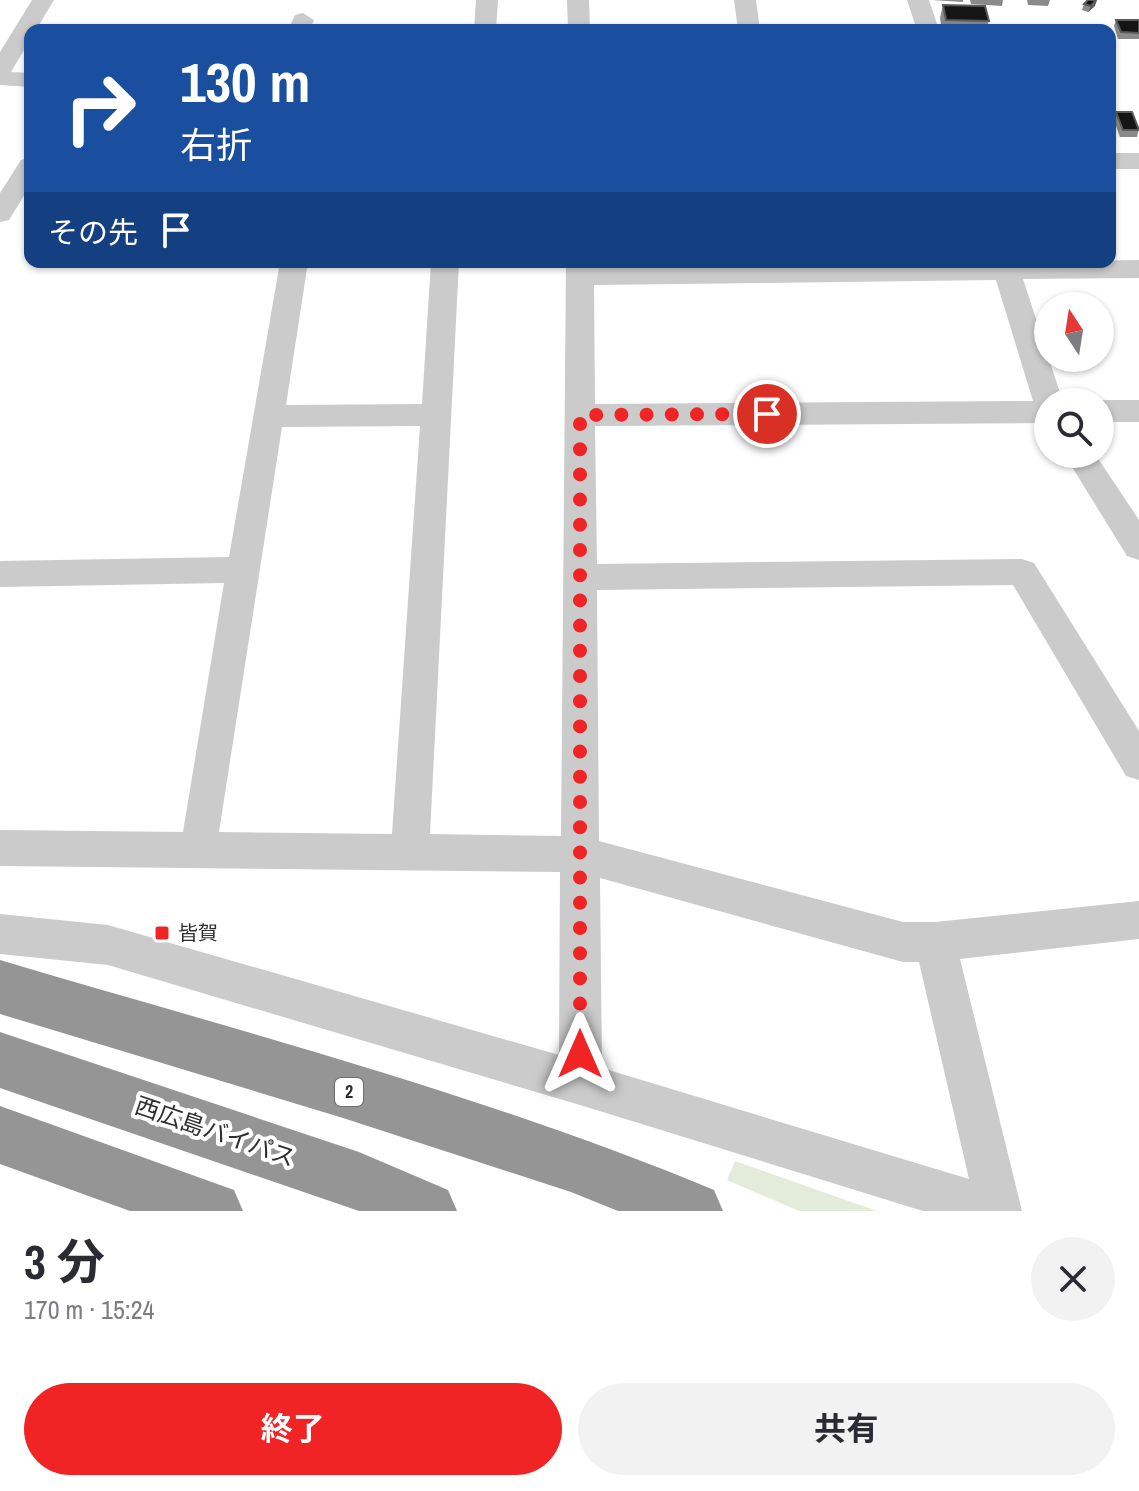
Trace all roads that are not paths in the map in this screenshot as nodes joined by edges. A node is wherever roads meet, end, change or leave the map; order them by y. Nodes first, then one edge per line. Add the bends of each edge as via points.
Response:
1 (43, 0) edge
2 (487, 0) edge
3 (578, 0) edge
4 (745, 0) edge
5 (918, 0) edge
6 (28, 24) edge
7 (485, 24) edge
8 (579, 24) edge
9 (748, 24) edge
10 (926, 24) edge
11 (24, 31) edge
12 (0, 71) edge
13 (0, 78) edge
14 (24, 80) edge
15 (0, 160) edge
16 (1116, 161) edge
17 (1139, 161) edge
18 (24, 162) edge
19 (24, 173) edge
20 (0, 214) edge
21 (293, 268) edge
22 (445, 268) edge
23 (722, 268) edge
24 (1007, 268) edge
25 (1095, 268) edge
26 (580, 269) edge
27 (1139, 269) edge
28 (1044, 388) edge
29 (1114, 411) edge
30 (1139, 411) edge
31 (1034, 412) edge
32 (435, 415) junction
33 (580, 415) junction
34 (267, 416) junction
35 (1088, 468) edge
36 (1139, 547) edge
37 (241, 570) junction
38 (0, 574) edge
39 (579, 577) junction
40 (1139, 764) edge
41 (201, 829) dead end
42 (0, 848) edge
43 (410, 852) junction
44 (580, 854) junction
45 (1139, 920) edge
46 (0, 934) edge
47 (935, 942) junction
48 (0, 987) edge
49 (0, 1060) edge
50 (580, 1083) junction
51 (0, 1135) edge
52 (213, 1211) edge
53 (427, 1211) edge
54 (693, 1211) edge
55 (998, 1211) edge

1 - 6 street
2 - 7 street
3 - 8 street
4 - 9 street
5 - 10 street
11 - 12 street
13 - 14 street
15 - 18 street
16 - 17 street
19 - 20 street
21 - 34 street
22 - 32 street
23 - 26 street
24 - 28 street
25 - 27 street
26 - 33 street
29 - 30 street
31 - 33 street
32 - 34 street
32 - 43 street
33 - 39 street
34 - 37 street
35 - 36 street
37 - 38 street
37 - 41 street
39 - 40 street via 1022,572
39 - 44 street
42 - 43 street
43 - 44 street
44 - 47 street via 903,942
44 - 50 street
45 - 47 street
46 - 50 street via 108,945
47 - 55 street
48 - 54 highway, 2 via 571,1163
49 - 53 highway, 西広島バイパス via 359,1181
50 - 55 street
51 - 52 highway

